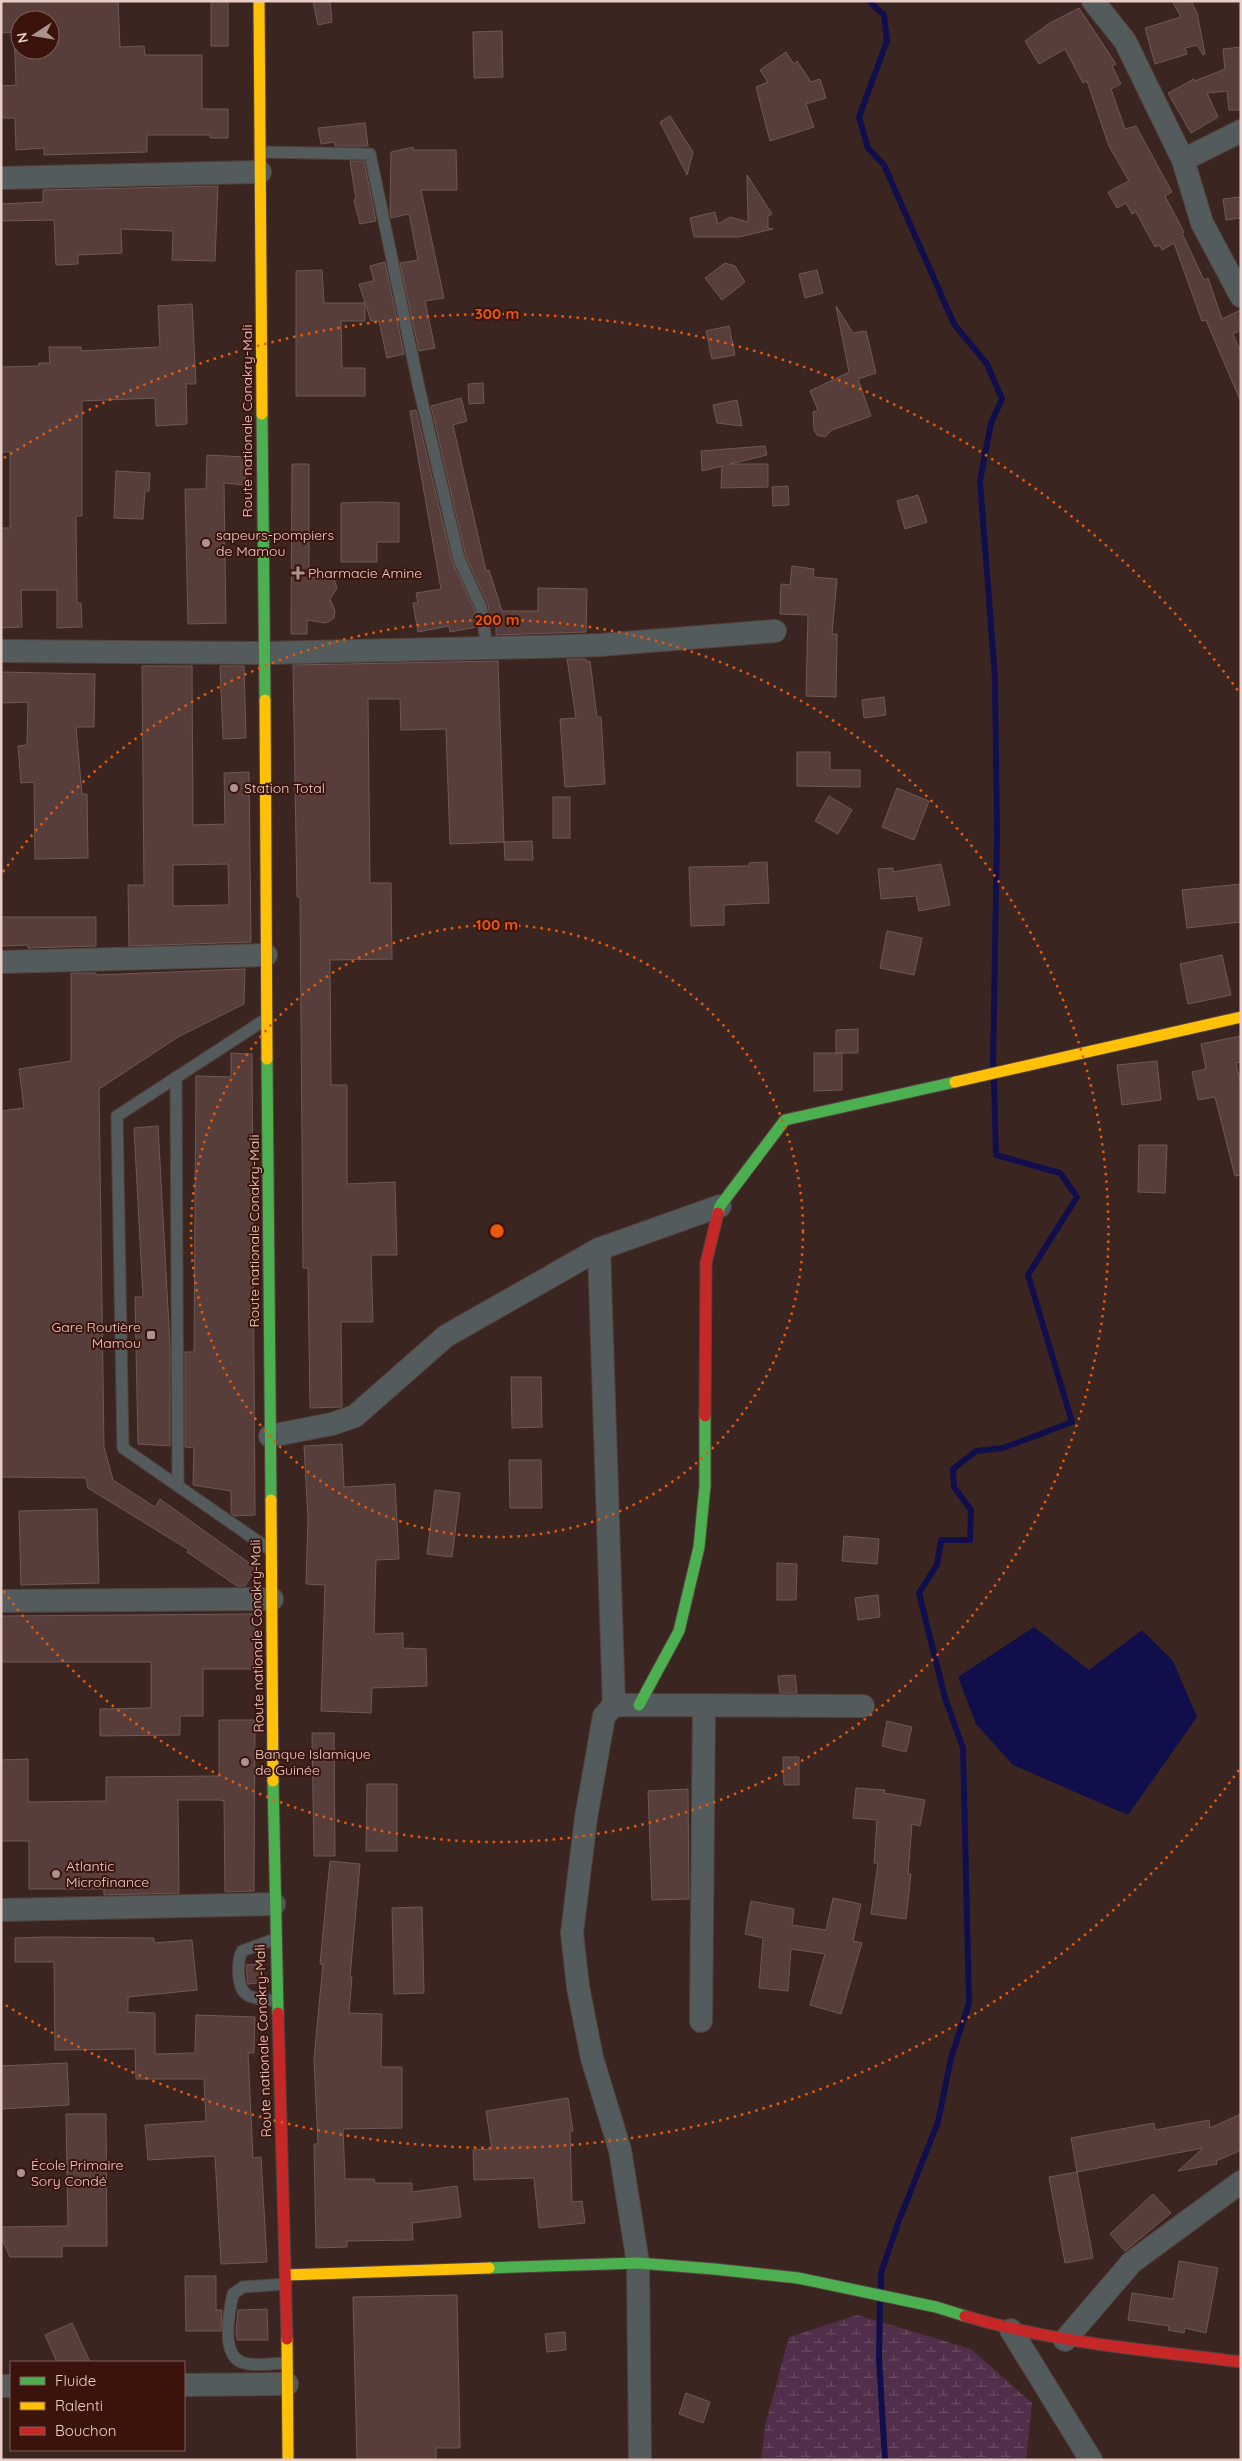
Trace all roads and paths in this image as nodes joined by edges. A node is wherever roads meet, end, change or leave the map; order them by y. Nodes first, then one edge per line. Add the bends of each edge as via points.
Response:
1 (260, 1) edge
2 (1092, 1) edge
3 (1241, 131) edge
4 (1183, 160) junction
5 (260, 162) junction
6 (1, 178) edge
7 (1241, 296) edge
8 (775, 631) dead end
9 (487, 648) junction
10 (1, 652) edge
11 (264, 653) junction
12 (266, 955) junction
13 (1, 962) edge
14 (1241, 1017) edge
15 (267, 1018) junction
16 (176, 1077) junction
17 (720, 1206) junction
18 (600, 1249) junction
19 (270, 1436) junction
20 (178, 1486) junction
21 (271, 1551) junction
22 (272, 1599) junction
23 (1, 1601) edge
24 (639, 1705) junction
25 (704, 1705) junction
26 (614, 1706) junction
27 (863, 1706) dead end
28 (274, 1904) junction
29 (1, 1910) edge
30 (275, 1939) junction
31 (277, 2001) junction
32 (701, 2020) dead end
33 (1241, 2182) edge
34 (638, 2263) junction
35 (286, 2280) junction
36 (1011, 2330) junction
37 (1065, 2340) junction
38 (1241, 2362) edge
39 (287, 2373) junction
40 (185, 2385) edge
41 (288, 2460) edge
42 (640, 2460) edge
43 (1092, 2460) edge

1 - 5 main road, Route nationale Conakry-Mali
2 - 4 street via 1125,41
3 - 4 street
4 - 7 street via 1202,223
5 - 6 street
5 - 9 lane via 370,154 457,550 481,607
5 - 11 main road, Route nationale Conakry-Mali
8 - 9 street via 600,644
9 - 11 street
10 - 11 street
11 - 12 main road, Route nationale Conakry-Mali
12 - 13 street
12 - 15 main road, Route nationale Conakry-Mali
14 - 17 main road via 785,1120
15 - 16 lane
15 - 19 main road, Route nationale Conakry-Mali
16 - 20 lane
16 - 20 lane via 117,1116 123,1448
17 - 18 street
17 - 24 main road via 706,1263 705,1486 700,1547 678,1631
18 - 19 street via 446,1336 355,1416 332,1424
18 - 26 street
19 - 21 main road, Route nationale Conakry-Mali
20 - 21 lane
21 - 22 main road, Route nationale Conakry-Mali
22 - 23 street
22 - 28 main road, Route nationale Conakry-Mali
24 - 25 street
24 - 26 street
25 - 27 street
25 - 32 street
26 - 34 street via 604,1716 586,1818 572,1933 592,2058 620,2150
28 - 29 street
28 - 30 main road, Route nationale Conakry-Mali
30 - 31 main road, Route nationale Conakry-Mali
30 - 31 lane via 242,1951 238,1958 242,1990 248,1996
31 - 35 main road, Route nationale Conakry-Mali
33 - 37 street via 1132,2262
34 - 35 main road
34 - 36 main road via 798,2278 936,2307
34 - 42 street
35 - 39 main road, Route nationale Conakry-Mali
35 - 39 lane via 243,2287 233,2294 229,2314 229,2349 236,2360
36 - 37 main road
36 - 43 street
37 - 38 main road
39 - 40 street
39 - 41 main road, Route nationale Conakry-Mali

